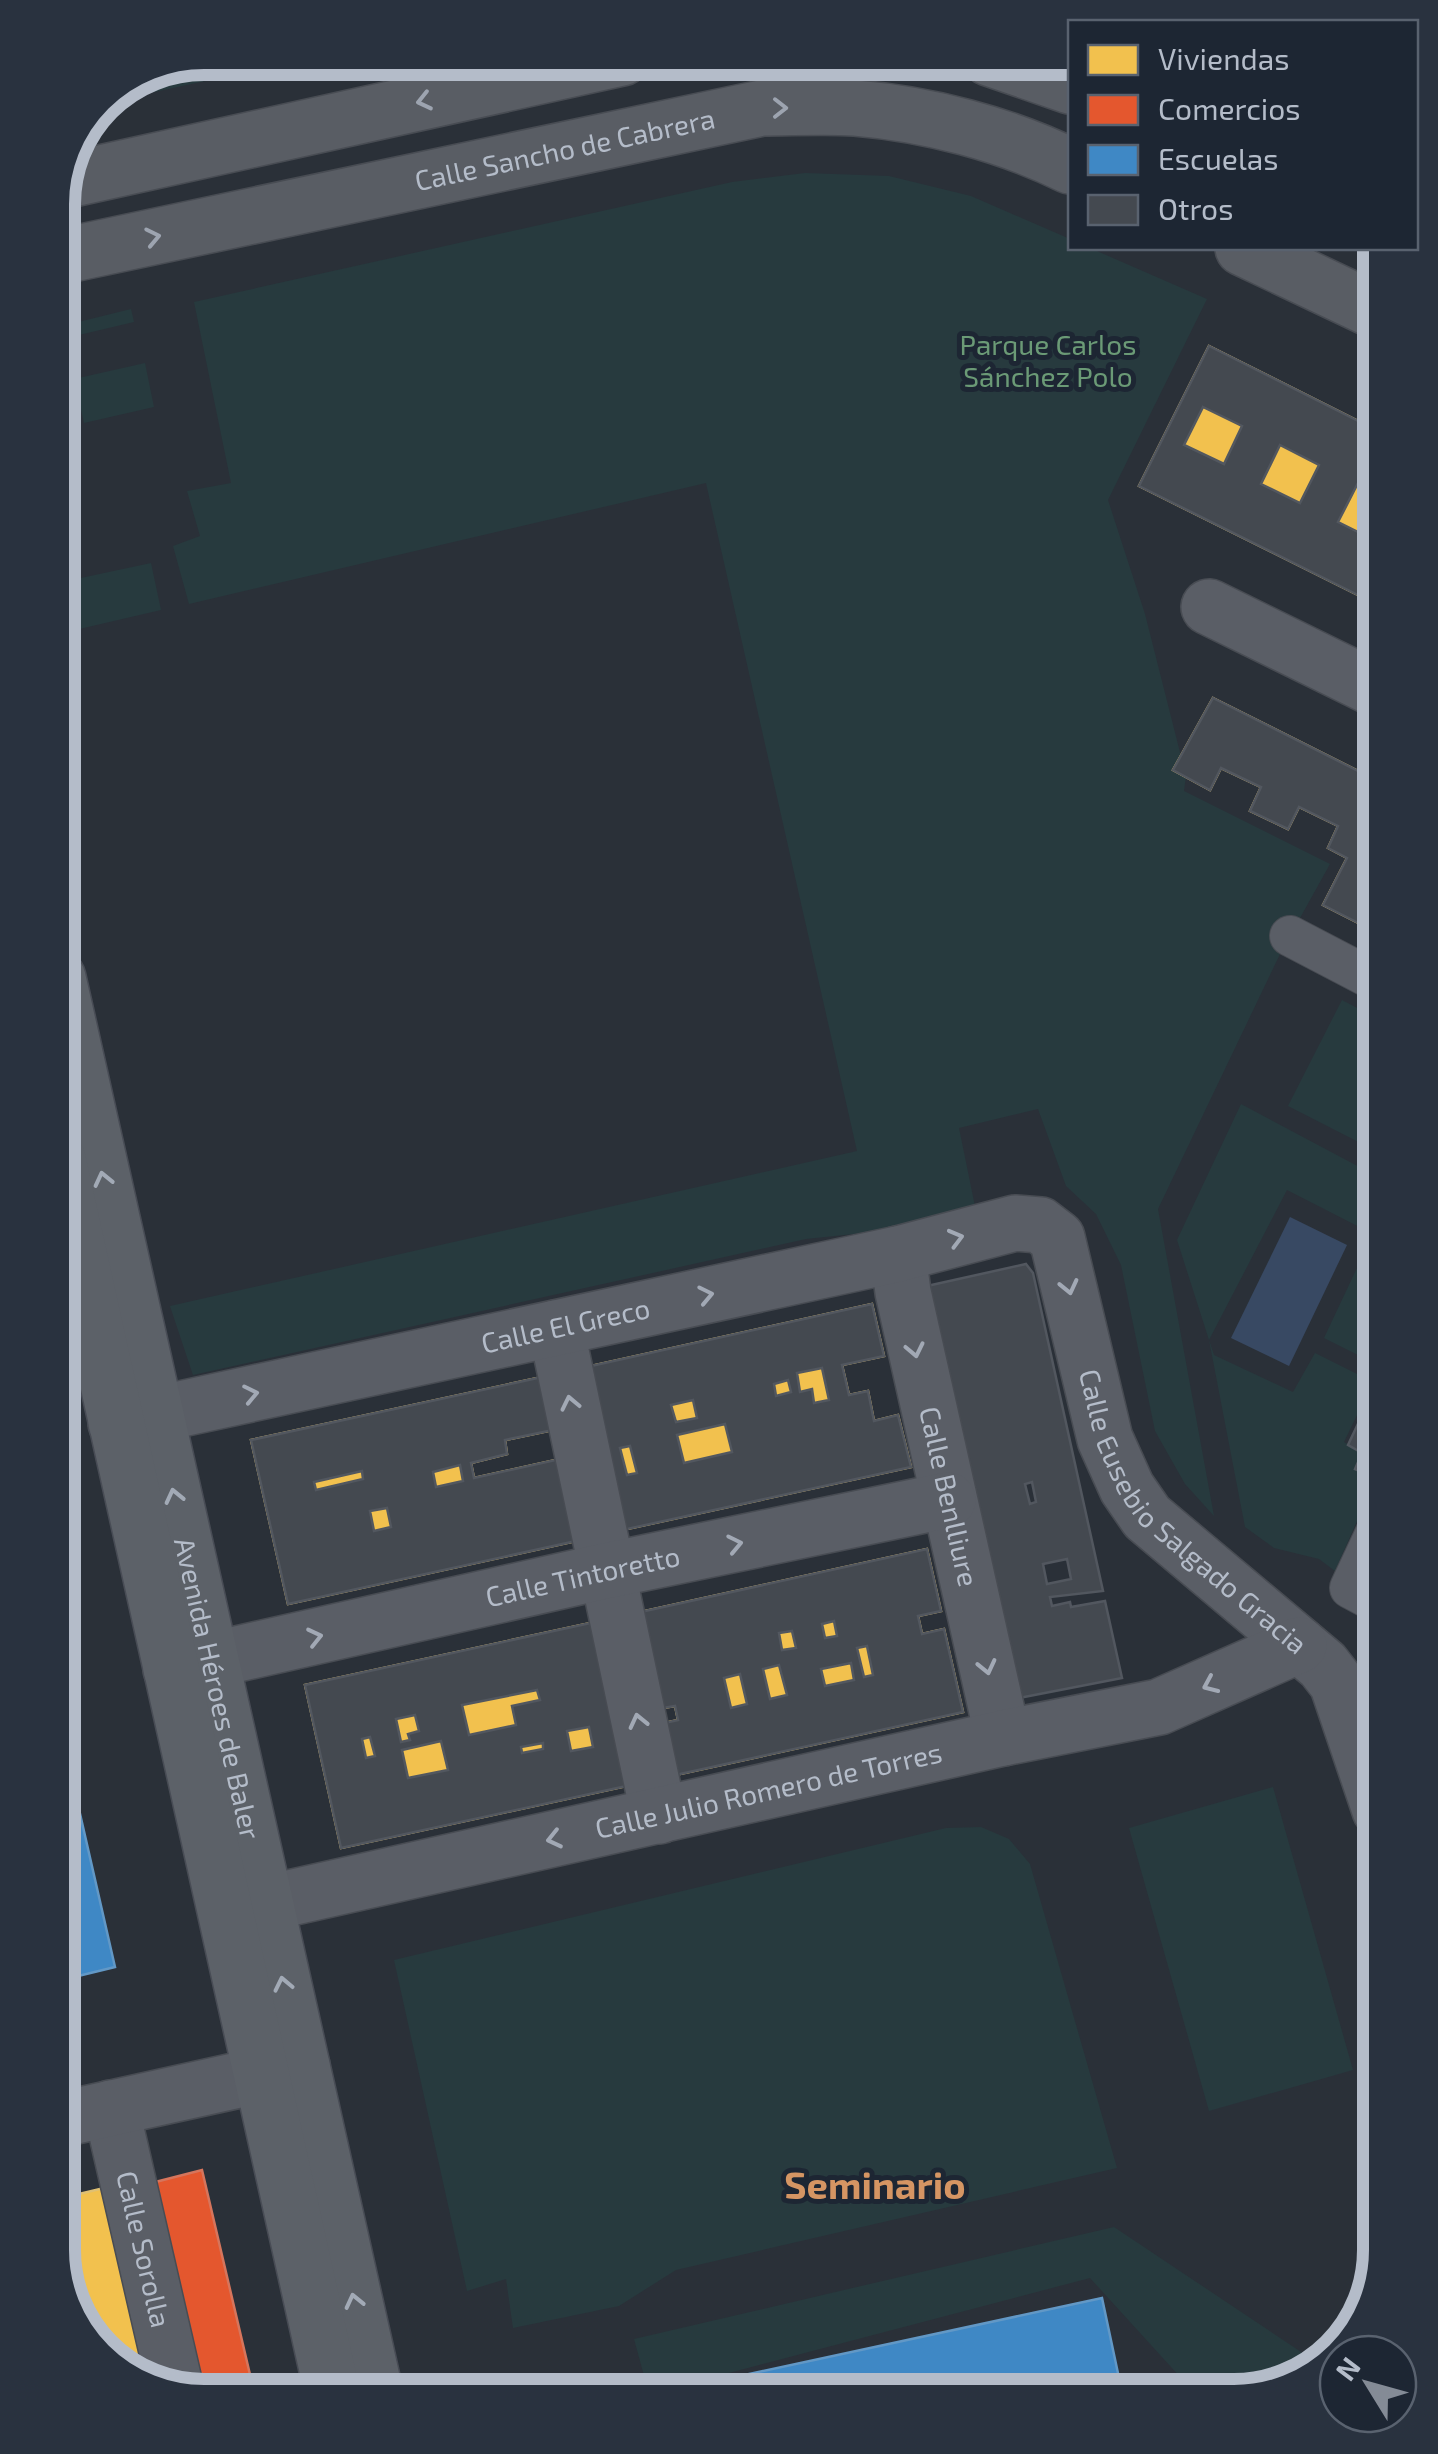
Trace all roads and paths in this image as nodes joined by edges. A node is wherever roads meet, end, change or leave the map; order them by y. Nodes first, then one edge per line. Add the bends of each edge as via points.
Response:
1 (545, 75) edge
2 (1039, 75) edge
3 (1068, 85) edge
4 (1068, 165) edge
5 (78, 178) edge
6 (1253, 250) edge
7 (75, 253) edge
8 (1298, 259) edge
9 (1363, 301) edge
10 (1209, 606) dead end
11 (1363, 683) edge
12 (1290, 936) dead end
13 (1363, 974) edge
14 (75, 1074) edge
15 (75, 1216) edge
16 (1015, 1223) joint
17 (898, 1254) junction
18 (556, 1328) junction
19 (136, 1419) junction
20 (948, 1500) junction
21 (1363, 1560) edge
22 (605, 1571) junction
23 (1363, 1595) edge
24 (1299, 1645) junction
25 (201, 1663) junction
26 (1003, 1738) junction
27 (1363, 1760) edge
28 (659, 1816) junction
29 (246, 1908) junction
30 (282, 2071) junction
31 (110, 2108) junction
32 (75, 2116) edge
33 (173, 2375) edge
34 (330, 2379) edge
35 (371, 2379) edge

1 -> 5 main road
2 - 3 main road
7 -> 4 main road, Calle Sancho de Cabrera via 762,108 854,108 936,120
6 - 8 main road
8 - 9 main road
10 - 11 street
12 - 13 street
19 -> 14 main road, Avenida Héroes de Baler
15 - 19 main road, Avenida Héroes de Baler
17 -> 16 street, Calle El Greco
16 -> 24 street, Calle Eusebio Salgado Gracia via 1040,1225 1057,1238 1105,1439 1147,1518
18 -> 17 street, Calle El Greco
17 -> 20 street, Calle Benlliure
19 -> 18 street, Calle El Greco
22 -> 18 street
19 - 25 main road, Avenida Héroes de Baler
22 -> 20 street, Calle Tintoretto
20 -> 26 street, Calle Benlliure
21 - 23 street via 1350,1588
25 -> 22 street, Calle Tintoretto
28 -> 22 street
24 -> 26 street, Calle Julio Romero de Torres via 1159,1707
24 - 27 street, Calle Eusebio Salgado Gracia via 1337,1683
25 - 29 main road, Avenida Héroes de Baler
26 - 28 street, Calle Julio Romero de Torres
28 -> 29 street, Calle Julio Romero de Torres
29 - 30 main road, Avenida Héroes de Baler
30 - 31 street
30 - 34 main road, Avenida Héroes de Baler
35 -> 30 main road, Avenida Héroes de Baler
31 - 32 street
31 - 33 street, Calle Sorolla

